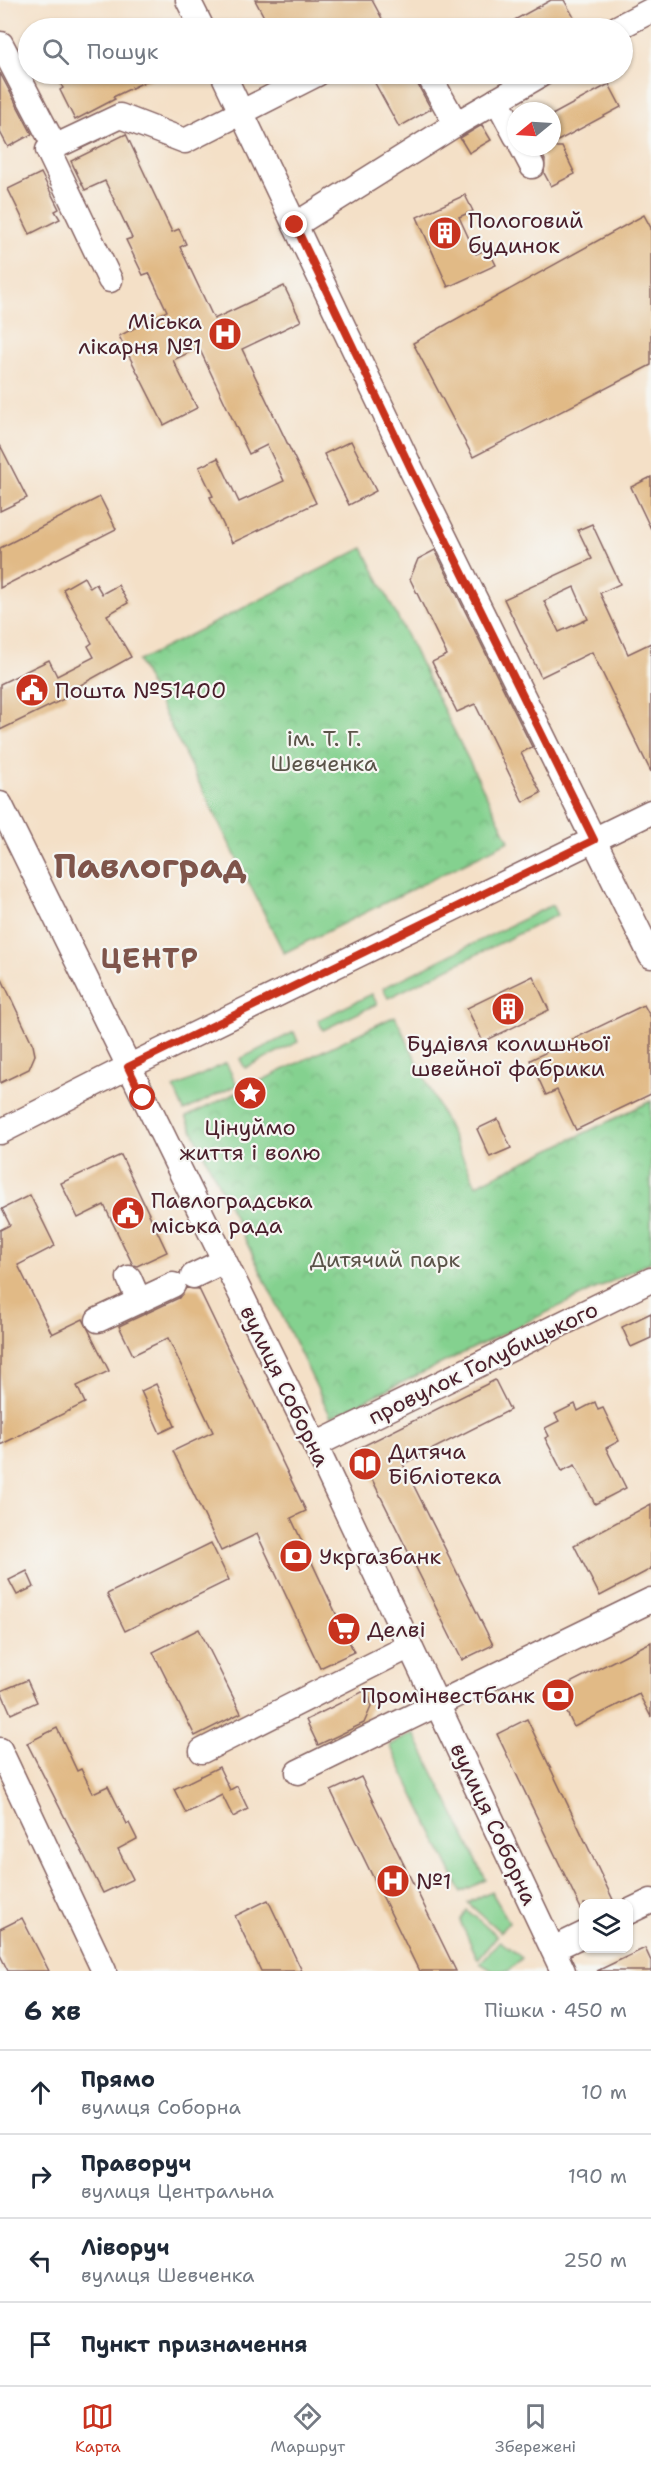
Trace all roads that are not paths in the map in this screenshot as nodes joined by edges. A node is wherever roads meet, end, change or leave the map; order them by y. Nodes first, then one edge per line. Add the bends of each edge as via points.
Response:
1 (188, 0) edge
2 (648, 8) edge
3 (197, 18) edge
4 (632, 18) edge
5 (1, 44) edge
6 (18, 76) edge
7 (22, 84) edge
8 (228, 84) edge
9 (298, 84) edge
10 (434, 84) edge
11 (525, 84) edge
12 (497, 100) junction
13 (242, 113) junction
14 (507, 118) edge
15 (456, 124) junction
16 (56, 147) junction
17 (295, 225) junction
18 (110, 280) dead end
19 (0, 804) edge
20 (651, 812) edge
21 (594, 840) junction
22 (651, 956) edge
23 (128, 1067) junction
24 (0, 1132) edge
25 (224, 1261) junction
26 (129, 1278) dead end
27 (651, 1280) edge
28 (139, 1301) junction
29 (98, 1320) dead end
30 (315, 1445) junction
31 (651, 1600) edge
32 (410, 1646) junction
33 (437, 1704) junction
34 (0, 1750) edge
35 (202, 1751) dead end
36 (298, 1772) dead end
37 (651, 1901) edge
38 (633, 1910) edge
39 (579, 1939) edge
40 (556, 1964) edge
41 (104, 1971) edge

1 - 3 street
2 - 4 street
5 - 6 street
7 - 16 street
8 - 13 street
9 - 13 street
10 - 15 street
11 - 12 street
12 - 14 street
12 - 15 street
13 - 16 street via 185,141 120,116
13 - 17 street
15 - 17 street
16 - 18 street via 48,150
17 - 21 street
19 - 23 street, вулиця Соборна
20 - 21 street
21 - 22 street
21 - 23 street
23 - 24 street
23 - 25 street, вулиця Соборна
25 - 28 street
25 - 30 street, вулиця Соборна
26 - 28 street
27 - 30 street, провулок Голубицького
28 - 29 street
30 - 32 street, вулиця Соборна
31 - 33 street
32 - 33 street, вулиця Соборна
32 - 35 street
33 - 36 street
33 - 40 street, вулиця Соборна
34 - 41 street
37 - 38 street
39 - 40 street

